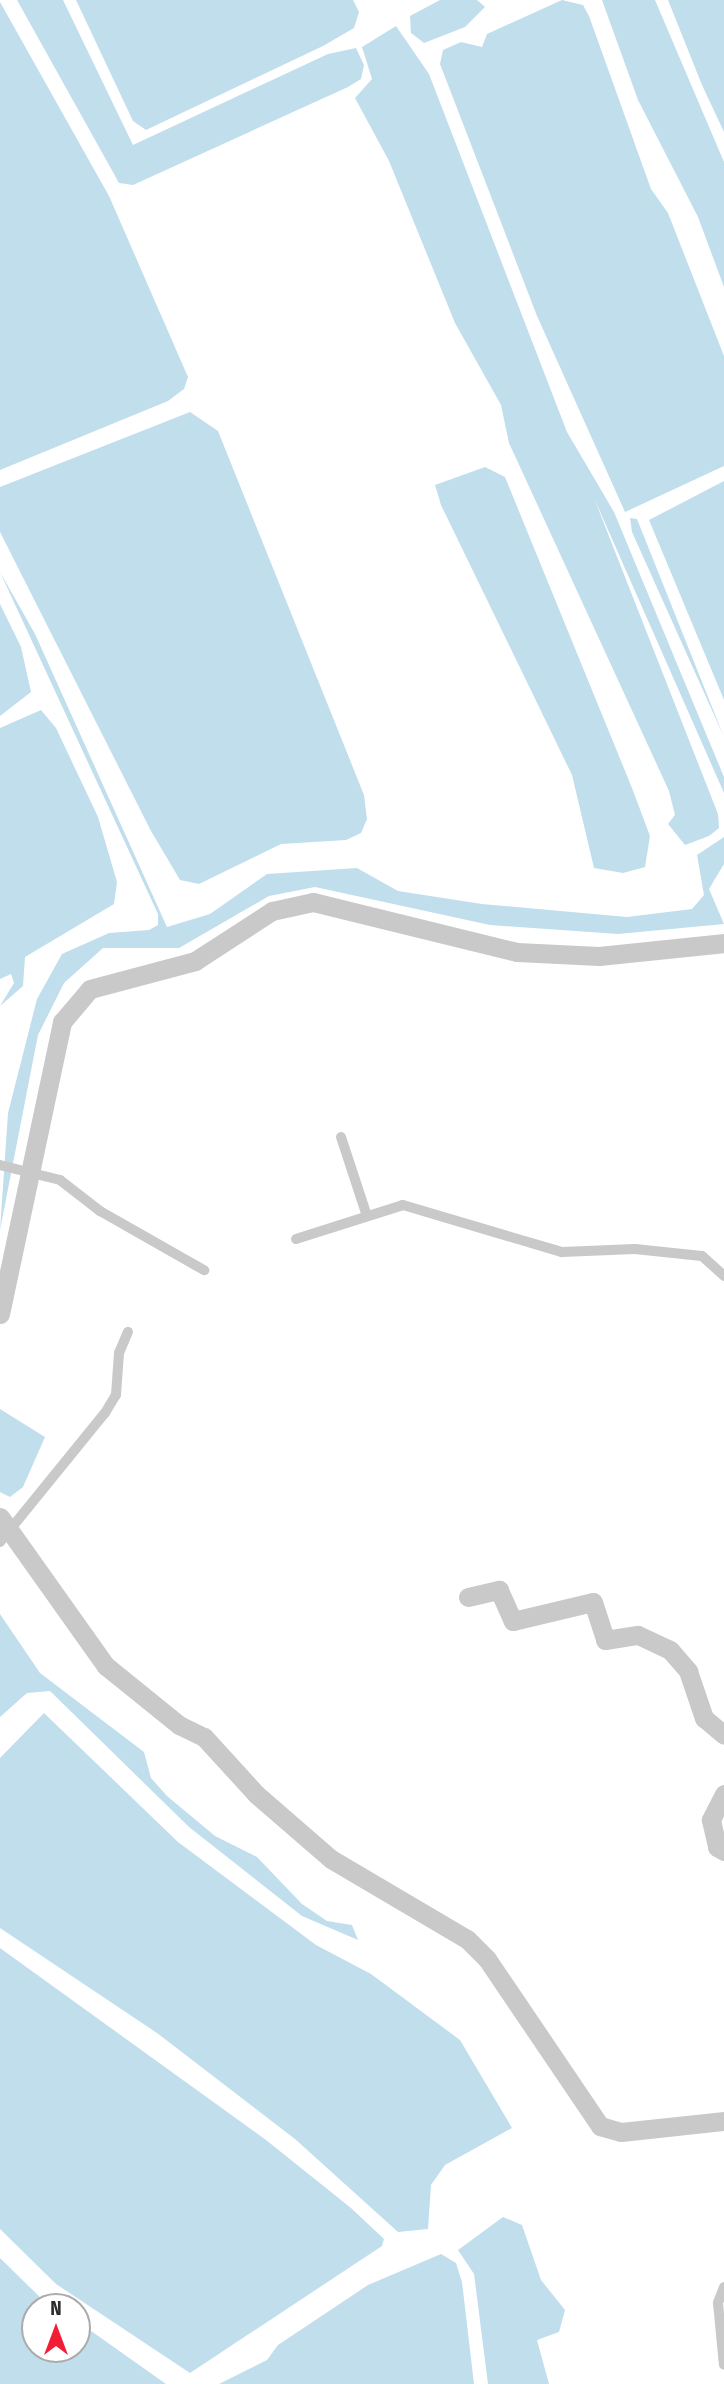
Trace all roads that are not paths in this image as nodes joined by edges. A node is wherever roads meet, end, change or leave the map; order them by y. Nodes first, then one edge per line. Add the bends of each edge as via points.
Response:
1 (724, 943) edge
2 (341, 1137) dead end
3 (0, 1165) edge
4 (26, 1169) junction
5 (368, 1216) junction
6 (296, 1239) dead end
7 (204, 1270) dead end
8 (724, 1276) edge
9 (0, 1314) edge
10 (128, 1332) dead end
11 (4, 1530) edge
12 (468, 1597) dead end
13 (724, 1735) edge
14 (724, 1794) edge
15 (724, 1851) edge
16 (724, 2122) edge
17 (724, 2287) edge
18 (724, 2365) edge

1 - 4 street via 599,957 517,952 461,943 332,904 313,902 272,911 195,961 125,978 77,998 62,1022
2 - 5 lane
3 - 4 lane
4 - 7 lane via 60,1180 100,1211
4 - 9 street
5 - 6 lane
5 - 8 lane via 403,1205 424,1207 562,1252 635,1249 702,1256
10 - 11 lane via 118,1353 116,1395
11 - 16 street via 106,1666 179,1725 204,1737 256,1794 331,1859 467,1939 487,1959 600,2126 621,2132
12 - 13 street via 499,1590 513,1621 593,1602 605,1640 638,1635 670,1650 688,1671 704,1718
14 - 15 street via 711,1820 717,1847
17 - 18 lane via 718,2303

